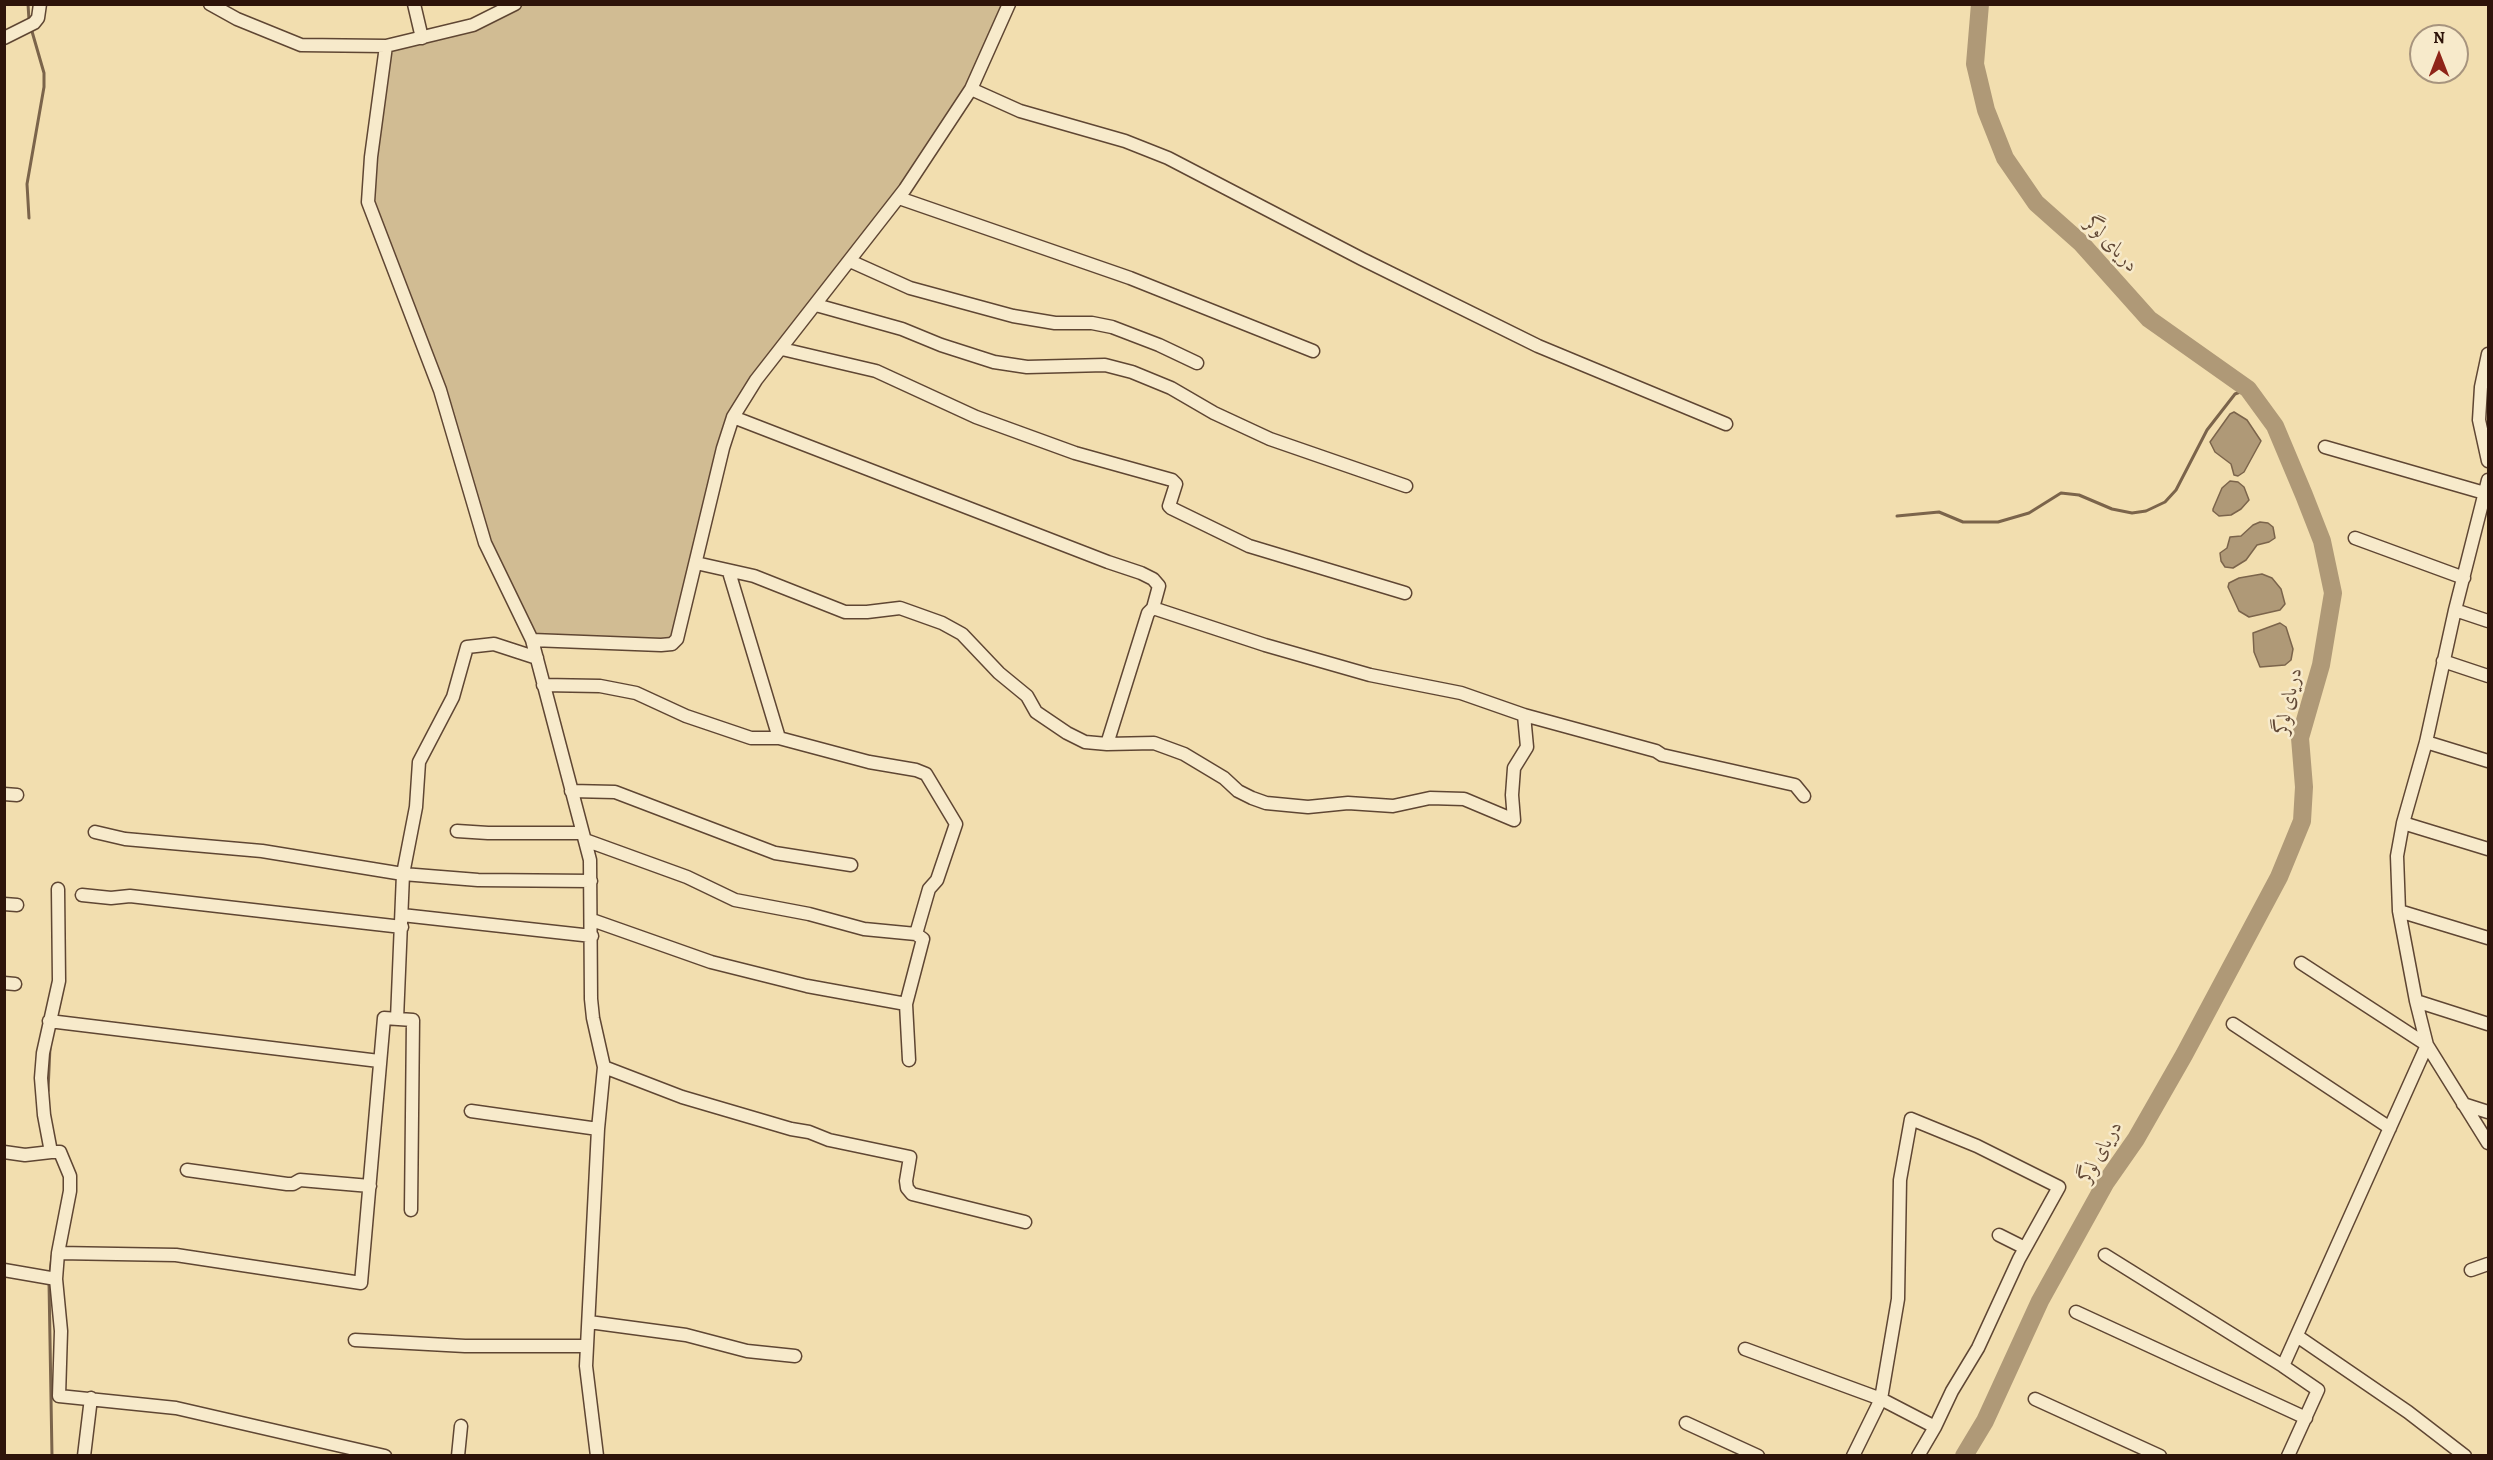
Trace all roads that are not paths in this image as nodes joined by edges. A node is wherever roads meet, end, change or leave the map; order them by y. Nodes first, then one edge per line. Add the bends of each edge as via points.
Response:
1 (40, 4) edge
2 (210, 4) edge
3 (414, 4) edge
4 (514, 4) edge
5 (1009, 4) edge
6 (4, 23) edge
7 (6, 38) edge
8 (422, 38) junction
9 (386, 46) junction
10 (970, 89) junction
11 (899, 198) junction
12 (850, 261) junction
13 (816, 305) junction
14 (782, 349) junction
15 (1313, 351) dead end
16 (2488, 354) edge
17 (1197, 363) dead end
18 (733, 417) junction
19 (1726, 424) dead end
20 (2325, 447) dead end
21 (2488, 461) edge
22 (2488, 480) edge
23 (1406, 486) dead end
24 (2487, 494) edge
25 (2355, 538) dead end
26 (696, 563) junction
27 (729, 572) junction
28 (2464, 578) junction
29 (1404, 593) dead end
30 (1153, 608) junction
31 (2455, 610) junction
32 (2488, 621) edge
33 (532, 640) junction
34 (537, 658) junction
35 (2443, 662) junction
36 (2488, 676) edge
37 (543, 685) junction
38 (1524, 715) junction
39 (779, 738) junction
40 (2426, 742) junction
41 (1107, 744) junction
42 (2488, 761) edge
43 (572, 791) junction
44 (1804, 796) dead end
45 (2403, 823) junction
46 (456, 831) dead end
47 (95, 832) dead end
48 (584, 837) junction
49 (2488, 849) edge
50 (851, 865) dead end
51 (403, 874) junction
52 (591, 881) junction
53 (58, 889) dead end
54 (82, 895) dead end
55 (2399, 910) junction
56 (592, 920) junction
57 (402, 921) junction
58 (916, 934) junction
59 (592, 936) junction
60 (2488, 938) edge
61 (2301, 963) dead end
62 (2416, 1001) junction
63 (906, 1004) junction
64 (397, 1019) junction
65 (49, 1021) junction
66 (2233, 1024) dead end
67 (2488, 1024) edge
68 (2427, 1046) junction
69 (909, 1060) dead end
70 (379, 1061) junction
71 (604, 1067) junction
72 (2463, 1104) junction
73 (471, 1111) dead end
74 (2488, 1112) edge
75 (2390, 1128) junction
76 (598, 1129) junction
77 (2488, 1143) edge
78 (4, 1152) edge
79 (51, 1152) junction
80 (187, 1170) dead end
81 (370, 1186) junction
82 (411, 1210) dead end
83 (1025, 1222) dead end
84 (1999, 1234) dead end
85 (2025, 1248) junction
86 (58, 1254) junction
87 (2105, 1255) dead end
88 (2488, 1264) edge
89 (4, 1270) edge
90 (2471, 1270) dead end
91 (56, 1279) junction
92 (2076, 1312) dead end
93 (589, 1322) junction
94 (2297, 1336) junction
95 (355, 1340) dead end
96 (587, 1346) junction
97 (1745, 1349) dead end
98 (795, 1356) dead end
99 (2283, 1366) junction
100 (91, 1398) junction
101 (1881, 1399) junction
102 (2035, 1399) dead end
103 (2306, 1418) junction
104 (1686, 1423) dead end
105 (461, 1426) dead end
106 (1935, 1427) junction
107 (84, 1455) edge
108 (386, 1455) edge
109 (458, 1455) edge
110 (597, 1455) edge
111 (1758, 1455) edge
112 (1854, 1455) edge
113 (1918, 1455) edge
114 (2160, 1455) edge
115 (2289, 1455) edge
116 (2465, 1455) edge

1 - 7 street via 34,23
2 - 9 street via 301,45
3 - 8 street
4 - 8 street via 474,24
5 - 10 street
6 - 7 street
8 - 9 street
9 - 33 street via 368,202 440,390 484,543
10 - 11 street
10 - 19 street via 1020,111 1125,141 1168,158 1538,346
11 - 12 street
11 - 15 street via 1130,278
12 - 13 street
12 - 17 street via 910,288 1013,316 1112,327
13 - 14 street
13 - 23 street via 902,329 994,362 1027,367 1105,365 1132,372 1270,439
14 - 18 street
14 - 29 street via 876,371 998,425 1075,453 1172,480 1176,484 1171,508 1239,542
16 - 21 street via 2479,420
18 - 26 street
18 - 30 street via 1141,573 1159,586
20 - 24 street
22 - 24 street
24 - 28 street
25 - 28 street
26 - 27 street
26 - 33 street via 677,639 672,644
27 - 39 street
27 - 41 street via 754,576 845,612 900,608 942,622 963,634 1027,696 1036,712 1085,742
28 - 31 street
30 - 38 street via 1264,645 1370,675 1461,693
30 - 41 street via 1148,613
31 - 32 street
31 - 35 street
33 - 34 street
34 - 37 street
34 - 51 street via 494,644 467,647 453,697 419,762 416,807
35 - 36 street
35 - 40 street
37 - 39 street via 600,686 636,693 686,716 751,738
37 - 43 street
38 - 41 street via 1527,747 1514,768 1514,820 1464,800 1430,798 1393,806 1348,803 1308,807 1266,802 1238,791 1224,778 1164,746
38 - 44 street via 1662,755 1794,785
39 - 58 street via 916,770 930,778 956,824 937,880 929,889
40 - 42 street
40 - 45 street
43 - 48 street
43 - 50 street via 615,792 775,853
45 - 49 street
45 - 55 street via 2397,856
46 - 48 street
47 - 51 street via 125,839 262,851
48 - 52 street
48 - 58 street via 735,900 864,929
51 - 52 street via 478,880
51 - 57 street
52 - 56 street
53 - 65 street via 59,981
54 - 57 street
55 - 60 street
55 - 62 street
56 - 59 street
56 - 63 street via 711,962 807,986
57 - 59 street
57 - 64 street
58 - 63 street via 923,939
59 - 71 street via 593,1018
61 - 68 street
62 - 67 street
62 - 68 street
63 - 69 street
64 - 70 street via 384,1018
64 - 82 street via 413,1020
65 - 70 street
65 - 79 street via 41,1078
66 - 75 street
68 - 72 street
68 - 75 street
70 - 81 street
71 - 76 street
71 - 83 street via 682,1097 829,1140 910,1157 906,1180 912,1194
72 - 74 street
72 - 77 street
73 - 76 street
75 - 94 street
76 - 93 street
78 - 79 street
79 - 86 street via 60,1152 70,1176
80 - 81 street via 287,1184 300,1180
81 - 86 street via 361,1282 176,1255
84 - 85 street
85 - 101 street via 2059,1186 1911,1119 1900,1180 1898,1299
85 - 106 street
86 - 91 street
87 - 99 street
88 - 90 street
89 - 91 street
91 - 100 street via 62,1331 59,1396
92 - 103 street
93 - 96 street
93 - 98 street
94 - 99 street
94 - 116 street
95 - 96 street via 465,1346
96 - 110 street
97 - 101 street
99 - 103 street via 2318,1390
100 - 107 street
100 - 108 street via 176,1408
101 - 106 street
101 - 112 street
102 - 114 street
103 - 115 street
104 - 111 street
105 - 109 street
106 - 113 street

